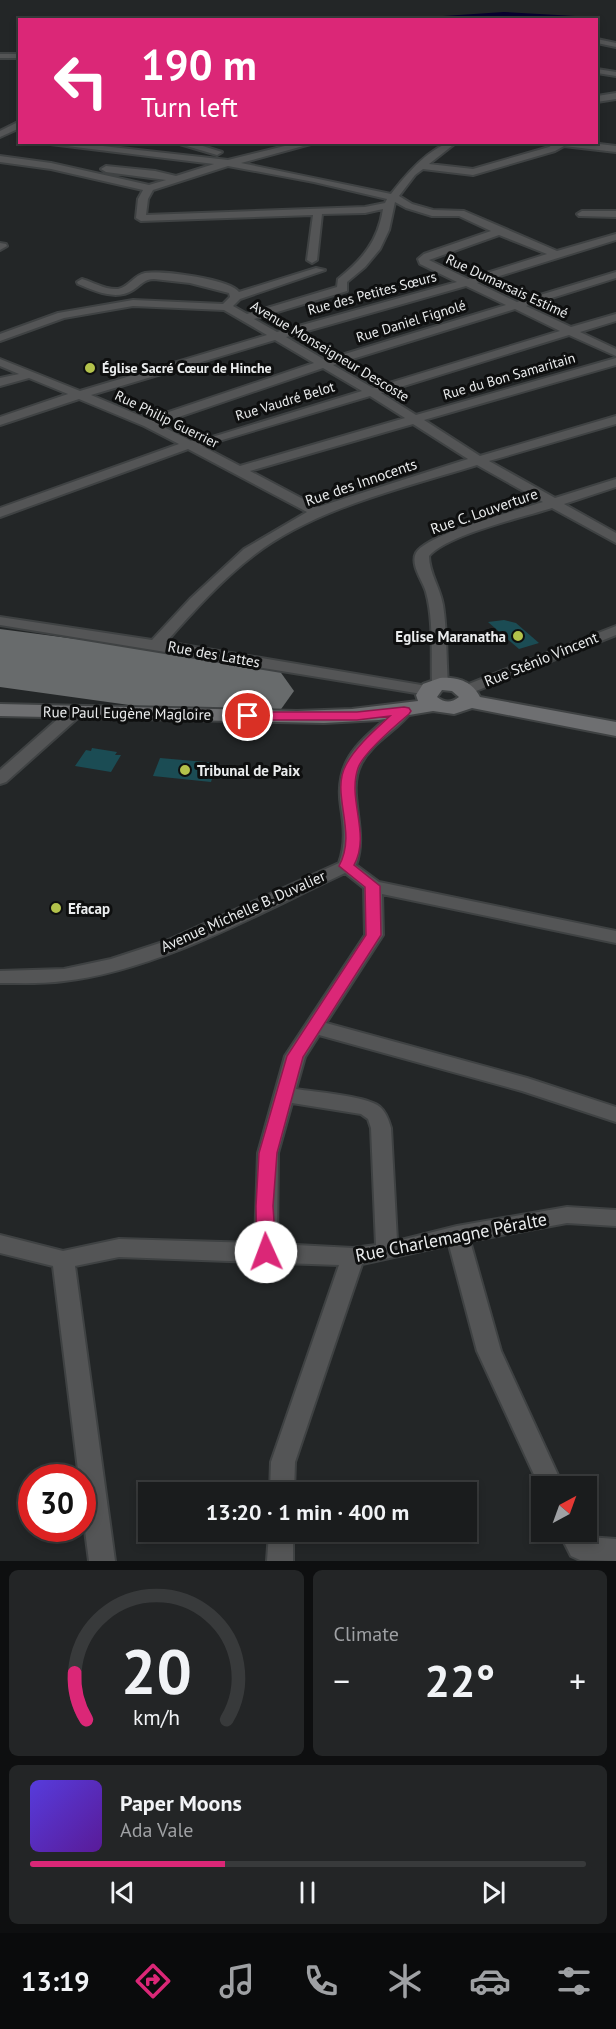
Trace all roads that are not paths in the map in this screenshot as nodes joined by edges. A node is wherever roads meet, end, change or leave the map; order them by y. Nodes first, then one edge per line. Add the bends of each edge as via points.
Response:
1 (598, 41) edge
2 (614, 45) edge
3 (598, 52) edge
4 (0, 56) edge
5 (18, 56) edge
6 (598, 71) edge
7 (616, 74) edge
8 (616, 96) edge
9 (598, 99) edge
10 (18, 125) edge
11 (0, 134) edge
12 (56, 144) edge
13 (183, 144) edge
14 (302, 144) edge
15 (450, 144) edge
16 (557, 144) edge
17 (582, 144) edge
18 (614, 146) edge
19 (252, 157) junction
20 (0, 159) edge
21 (228, 163) junction
22 (51, 166) junction
23 (421, 166) junction
24 (176, 180) junction
25 (149, 188) junction
26 (392, 202) junction
27 (318, 212) junction
28 (582, 214) dead end
29 (616, 214) edge
30 (499, 231) junction
31 (616, 237) edge
32 (555, 254) junction
33 (312, 260) dead end
34 (320, 270) dead end
35 (616, 275) edge
36 (470, 281) junction
37 (82, 282) dead end
38 (236, 297) junction
39 (515, 304) junction
40 (226, 307) junction
41 (616, 316) edge
42 (246, 318) junction
43 (571, 331) junction
44 (276, 335) junction
45 (0, 338) edge
46 (616, 353) edge
47 (616, 361) edge
48 (0, 362) edge
49 (324, 364) junction
50 (32, 374) junction
51 (0, 382) edge
52 (370, 391) junction
53 (78, 393) junction
54 (415, 419) junction
55 (616, 420) edge
56 (0, 421) edge
57 (148, 423) junction
58 (188, 444) junction
59 (478, 460) junction
60 (237, 471) junction
61 (616, 483) edge
62 (554, 504) junction
63 (317, 512) junction
64 (0, 513) edge
65 (616, 539) edge
66 (0, 621) edge
67 (616, 630) edge
68 (156, 644) junction
69 (434, 693) junction
70 (467, 696) junction
71 (0, 710) edge
72 (404, 711) junction
73 (75, 712) junction
74 (616, 729) edge
75 (0, 779) edge
76 (347, 866) junction
77 (372, 886) junction
78 (616, 937) edge
79 (0, 977) edge
80 (315, 1027) junction
81 (284, 1094) junction
82 (616, 1115) edge
83 (616, 1218) edge
84 (457, 1235) junction
85 (0, 1244) edge
86 (266, 1252) junction
87 (387, 1252) junction
88 (353, 1257) junction
89 (63, 1260) junction
90 (546, 1476) edge
91 (282, 1482) edge
92 (280, 1542) edge
93 (577, 1542) edge
94 (616, 1551) edge
95 (102, 1561) edge
96 (280, 1561) edge

1 - 2 street
2 - 3 street
4 - 5 street
6 - 7 street
8 - 9 street
10 - 11 street
12 - 21 street
13 - 19 street
14 - 19 street
15 - 23 street
16 - 23 street via 552,149 473,172
17 - 18 street
19 - 21 street
20 - 22 street
21 - 24 street
21 - 26 street via 314,179
22 - 24 street via 155,174
22 - 25 street
23 - 26 street
24 - 25 street
25 - 27 street via 141,218
26 - 27 street via 365,210
26 - 30 street via 432,213 461,213
26 - 42 street via 376,250 342,281 343,289
27 - 33 street
28 - 29 street
30 - 32 street
30 - 36 street, Rue Dumarsais Estimé via 423,259
31 - 32 street, Rue des Petites Sœurs
32 - 36 street, Rue des Petites Sœurs
34 - 38 street
35 - 39 street, Rue Daniel Fignolé
36 - 39 street, Rue Dumarsais Estimé
36 - 44 street, Rue des Petites Sœurs
37 - 38 street via 120,291 153,275 226,287
38 - 40 street
39 - 43 street, Rue Dumarsais Estimé
39 - 49 street, Rue Daniel Fignolé
40 - 42 street, Avenue Monseigneur Descoste
40 - 45 street, Avenue Monseigneur Descoste via 133,303 62,315
41 - 43 street, Rue Vaudré Belot
42 - 44 street, Avenue Monseigneur Descoste
43 - 46 street, Rue Dumarsais Estimé
43 - 52 street, Rue Vaudré Belot
44 - 49 street, Avenue Monseigneur Descoste
44 - 53 street, Rue des Petites Sœurs
47 - 54 street, Rue du Bon Samaritain
48 - 50 street, Rue Philip Guerrier
49 - 52 street, Avenue Monseigneur Descoste
49 - 57 street, Rue Daniel Fignolé
50 - 51 street
50 - 53 street, Rue Philip Guerrier
52 - 54 street, Avenue Monseigneur Descoste
52 - 58 street, Rue Vaudré Belot via 211,441
53 - 56 street, Rue des Petites Sœurs
53 - 57 street, Rue Philip Guerrier
54 - 59 street, Avenue Monseigneur Descoste
54 - 60 street, Rue du Bon Samaritain
55 - 59 street, Rue des Innocents
57 - 58 street, Rue Philip Guerrier
58 - 60 street, Rue Philip Guerrier
58 - 64 street, Rue Vaudré Belot
59 - 62 street, Avenue Monseigneur Descoste
59 - 63 street, Rue des Innocents
60 - 63 street, Rue Philip Guerrier
61 - 62 street, Rue C. Louverture
62 - 65 street, Avenue Monseigneur Descoste
62 - 69 street, Rue C. Louverture via 449,537 422,555 436,606
63 - 68 street, Rue des Innocents via 249,552
66 - 68 street, Rue des Lattes
67 - 70 street, Rue Sténio Vincent
68 - 69 street, Rue des Lattes
69 - 70 main road, Rue Paul Eugène Magloire via 457,708
69 - 72 main road, Rue Paul Eugène Magloire
70 - 74 main road
71 - 73 main road, Rue Paul Eugène Magloire
72 - 73 main road, Rue Paul Eugène Magloire via 281,717
72 - 76 street via 352,766 348,790 353,854
73 - 75 street
76 - 77 street
76 - 79 street, Avenue Michelle B. Duvalier via 173,945 114,965 64,975
77 - 78 street
77 - 80 street via 374,935
80 - 81 street via 295,1056
80 - 82 street via 527,1085
81 - 86 street via 268,1153
81 - 87 street via 363,1107 378,1117
83 - 84 street, Rue Charlemagne Péralte via 567,1215
84 - 87 street, Rue Charlemagne Péralte
84 - 90 street via 489,1351
85 - 89 street, Rue Charlemagne Péralte
86 - 88 street, Rue Charlemagne Péralte
86 - 89 street, Rue Charlemagne Péralte via 119,1248
87 - 88 street, Rue Charlemagne Péralte
88 - 91 street via 283,1462
89 - 95 street
92 - 96 street
93 - 94 street via 580,1548

